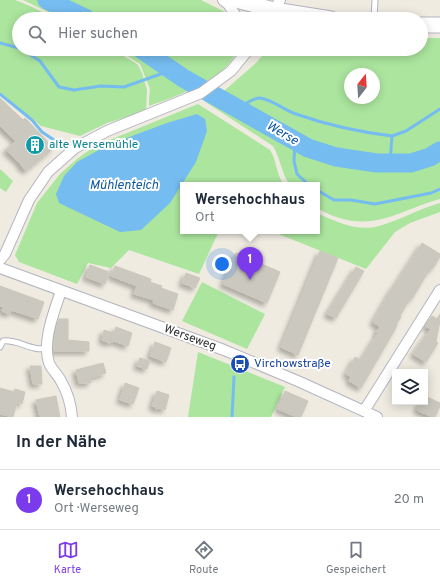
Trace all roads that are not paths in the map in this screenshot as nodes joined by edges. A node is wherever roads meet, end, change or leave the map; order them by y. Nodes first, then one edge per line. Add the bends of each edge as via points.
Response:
1 (223, 0) edge
2 (236, 0) edge
3 (375, 0) edge
4 (274, 10) edge
5 (233, 12) edge
6 (284, 12) edge
7 (374, 12) edge
8 (428, 25) edge
9 (440, 26) edge
10 (242, 56) edge
11 (0, 260) edge
12 (0, 268) edge
13 (440, 290) edge
14 (61, 291) junction
15 (0, 347) edge
16 (47, 348) junction
17 (364, 411) junction
18 (72, 417) edge
19 (377, 417) edge

1 - 5 street
2 - 4 main road
3 - 7 lane
4 - 6 main road
8 - 9 main road
10 - 11 street via 231,71 205,91 108,131 75,148 48,172 29,200
12 - 14 street, Werseweg
13 - 17 street
14 - 16 street
14 - 17 street, Werseweg via 224,350
15 - 16 lane via 3,341 9,340 40,350
16 - 18 street via 50,364 69,399
17 - 19 street, Werseweg

